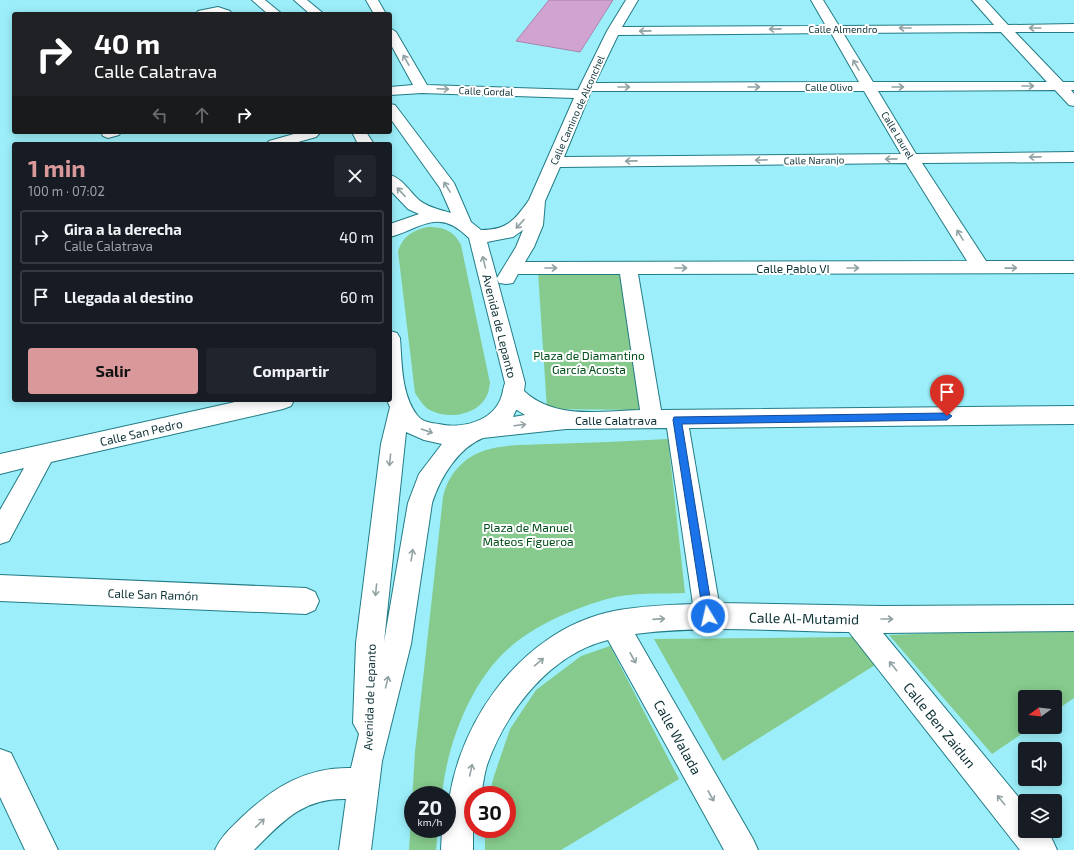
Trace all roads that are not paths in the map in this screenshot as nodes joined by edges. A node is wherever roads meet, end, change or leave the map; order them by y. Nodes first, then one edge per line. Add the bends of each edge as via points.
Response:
1 (208, 0) edge
2 (258, 0) edge
3 (300, 0) edge
4 (372, 0) edge
5 (632, 0) edge
6 (817, 0) edge
7 (978, 0) edge
8 (221, 12) edge
9 (273, 12) edge
10 (315, 12) edge
11 (379, 12) edge
12 (834, 28) junction
13 (1004, 28) junction
14 (1074, 28) edge
15 (613, 31) junction
16 (392, 36) edge
17 (1058, 86) junction
18 (1074, 86) edge
19 (869, 87) junction
20 (422, 89) junction
21 (392, 91) edge
22 (583, 91) junction
23 (1074, 102) edge
24 (392, 111) edge
25 (312, 137) edge
26 (285, 142) edge
27 (1074, 157) edge
28 (912, 158) junction
29 (554, 162) junction
30 (392, 182) edge
31 (537, 201) junction
32 (438, 216) junction
33 (463, 222) junction
34 (392, 230) edge
35 (477, 236) junction
36 (628, 267) junction
37 (1074, 267) edge
38 (512, 268) junction
39 (981, 268) junction
40 (493, 299) junction
41 (392, 356) edge
42 (514, 395) junction
43 (274, 402) edge
44 (400, 408) junction
45 (1074, 415) edge
46 (566, 420) junction
47 (652, 420) junction
48 (677, 420) junction
49 (473, 432) junction
50 (44, 454) junction
51 (0, 464) edge
52 (0, 533) edge
53 (0, 588) edge
54 (306, 601) dead end
55 (708, 616) junction
56 (1074, 618) edge
57 (854, 619) junction
58 (614, 624) junction
59 (0, 764) edge
60 (365, 772) junction
61 (1018, 822) edge
62 (1031, 838) edge
63 (42, 850) edge
64 (232, 850) edge
65 (355, 850) edge
66 (457, 850) edge
67 (742, 850) edge
68 (1041, 850) edge

1 - 8 street
2 - 9 street
3 - 10 street
4 - 11 street
5 - 15 street, Calle Camino de Alconchel
6 - 12 street, Calle Laurel
7 - 13 street
13 -> 12 street, Calle Almendro
12 -> 15 street, Calle Almendro
19 -> 12 street, Calle Laurel
14 -> 13 street, Calle Almendro
13 - 17 street
15 - 22 street, Calle Camino de Alconchel
20 -> 16 street
17 - 18 street, Calle Olivo
19 -> 17 street, Calle Olivo
17 - 23 street
22 -> 19 street, Calle Olivo
19 - 28 street, Calle Laurel
20 - 21 street, Calle Gordal
20 -> 22 street, Calle Gordal
22 - 29 street, Calle Camino de Alconchel
33 -> 24 street via 448,188
25 - 26 street
27 -> 28 street, Calle Naranjo
28 -> 29 street, Calle Naranjo
39 -> 28 street, Calle Laurel
29 - 31 street, Calle Camino de Alconchel
32 -> 30 street via 414,205
31 -> 35 street via 514,230 502,235
31 - 38 street via 534,225
32 - 33 street
32 - 34 street via 410,221
33 - 35 street
40 -> 35 street, Avenida de Lepanto
38 -> 36 street, Calle Pablo VI
36 -> 39 street, Calle Pablo VI
36 - 47 street
39 -> 37 street, Calle Pablo VI
38 - 40 street
40 - 42 street, Avenida de Lepanto via 515,383
41 - 44 street, Avenida de Lepanto
42 - 46 street via 533,411
42 - 49 street, Avenida de Lepanto via 510,406 500,418
43 - 50 street, Calle San Pedro
44 -> 49 street, Avenida de Lepanto via 410,422 424,430 443,436
44 -> 60 street, Avenida de Lepanto via 392,444 370,643
45 - 48 street, Calle Calatrava
46 - 47 street, Calle Calatrava
49 -> 46 street
47 - 48 street, Calle Calatrava
48 - 55 street
60 -> 49 street, Avenida de Lepanto via 397,644 420,503 427,481 444,457
50 - 51 street, Calle San Pedro
50 - 52 street
53 - 54 street, Calle San Ramón
55 - 57 street, Calle Al-Mutamid
58 -> 55 street, Calle Al-Mutamid
57 -> 56 street, Calle Al-Mutamid
61 -> 57 street, Calle Ben Zaidun
66 -> 58 street, Calle Al-Mutamid via 473,762 488,729 513,689 536,664 555,649 583,634
58 -> 67 street, Calle Walada
59 - 63 street
64 -> 60 street via 276,807 303,791
60 - 65 street
62 - 68 street, Calle Ben Zaidun

